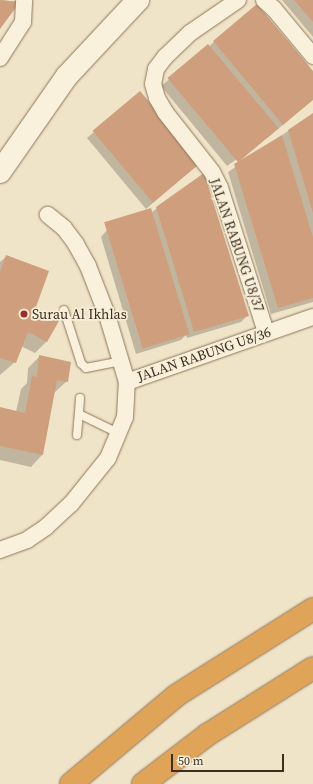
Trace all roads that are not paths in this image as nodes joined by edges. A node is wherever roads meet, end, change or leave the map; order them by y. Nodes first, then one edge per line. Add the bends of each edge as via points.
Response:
1 (24, 0) edge
2 (138, 0) edge
3 (238, 0) edge
4 (264, 0) edge
5 (313, 56) edge
6 (0, 58) edge
7 (0, 172) edge
8 (48, 215) dead end
9 (64, 310) dead end
10 (313, 317) edge
11 (266, 332) junction
12 (122, 361) junction
13 (126, 382) junction
14 (80, 398) dead end
15 (79, 414) junction
16 (120, 434) junction
17 (77, 435) dead end
18 (0, 550) edge
19 (313, 609) edge
20 (313, 668) edge
21 (71, 784) edge
22 (143, 784) edge

1 - 6 street via 23,22
2 - 7 street via 67,76
3 - 11 street, JALAN RABUNG U8/37 via 190,33 165,57 156,69 153,84 165,112 212,172 220,188
4 - 5 street
8 - 12 street via 64,228 88,266
9 - 12 lane via 81,364 86,368
10 - 11 street, JALAN RABUNG U8/36
11 - 13 street, JALAN RABUNG U8/36
12 - 13 street
13 - 16 street, JALAN RABUNG U8/36 via 128,399
14 - 15 lane
15 - 16 lane
15 - 17 lane
16 - 18 street, JALAN RABUNG U8/36 via 108,458 71,504 27,540
19 - 21 highway via 176,695
20 - 22 highway via 206,735

